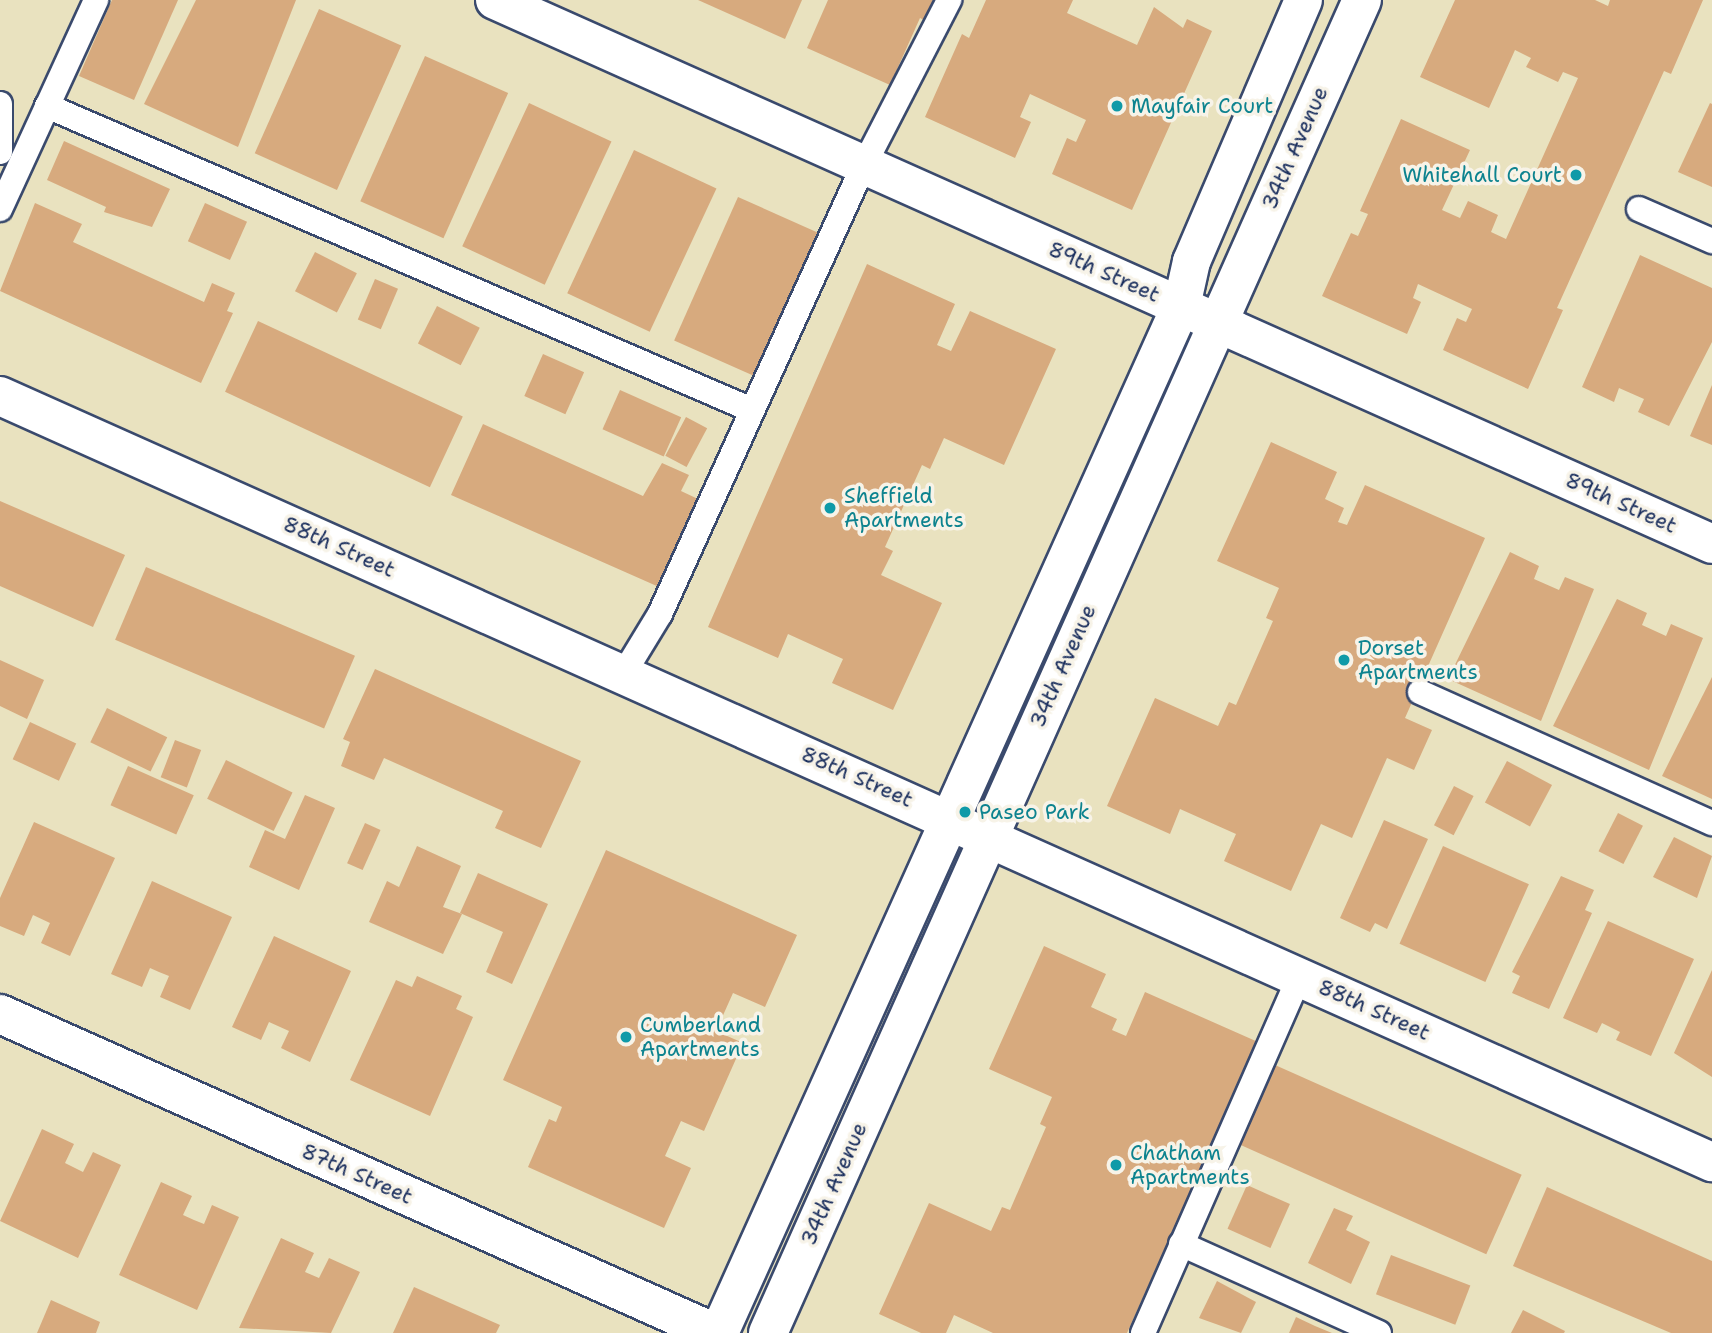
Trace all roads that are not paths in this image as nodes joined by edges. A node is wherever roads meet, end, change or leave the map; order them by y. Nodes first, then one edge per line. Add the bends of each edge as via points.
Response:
1 (96, 0) edge
2 (495, 0) edge
3 (949, 0) edge
4 (1303, 0) edge
5 (1362, 0) edge
6 (0, 104) edge
7 (47, 106) junction
8 (0, 152) edge
9 (864, 165) junction
10 (0, 209) edge
11 (1639, 209) dead end
12 (1712, 241) edge
13 (1181, 306) junction
14 (1217, 323) junction
15 (0, 396) edge
16 (752, 410) junction
17 (1712, 544) edge
18 (624, 673) junction
19 (1420, 692) dead end
20 (949, 818) junction
21 (1712, 824) edge
22 (987, 836) junction
23 (1300, 976) junction
24 (0, 1014) edge
25 (1712, 1162) edge
26 (1181, 1244) junction
27 (717, 1333) edge
28 (768, 1333) edge
29 (1143, 1333) edge
30 (1379, 1333) edge

1 - 7 lane
2 - 9 street, 89th Street
3 - 9 lane
4 - 13 street, 34th Avenue via 1191,261
5 - 14 street, 34th Avenue
6 - 8 lane
7 - 10 lane
7 - 16 lane
9 - 13 street, 89th Street
9 - 16 lane
11 - 12 lane
13 - 14 street, 89th Street
13 - 20 street, 34th Avenue
14 - 17 street, 89th Street
14 - 22 street, 34th Avenue
15 - 18 street, 88th Street
16 - 18 lane via 660,614
18 - 20 street, 88th Street
19 - 21 lane
20 - 22 street, 88th Street
20 - 27 street, 34th Avenue
22 - 23 street, 88th Street
22 - 28 street, 34th Avenue
23 - 25 street, 88th Street
23 - 26 lane
24 - 27 street, 87th Street
26 - 29 lane
26 - 30 lane

